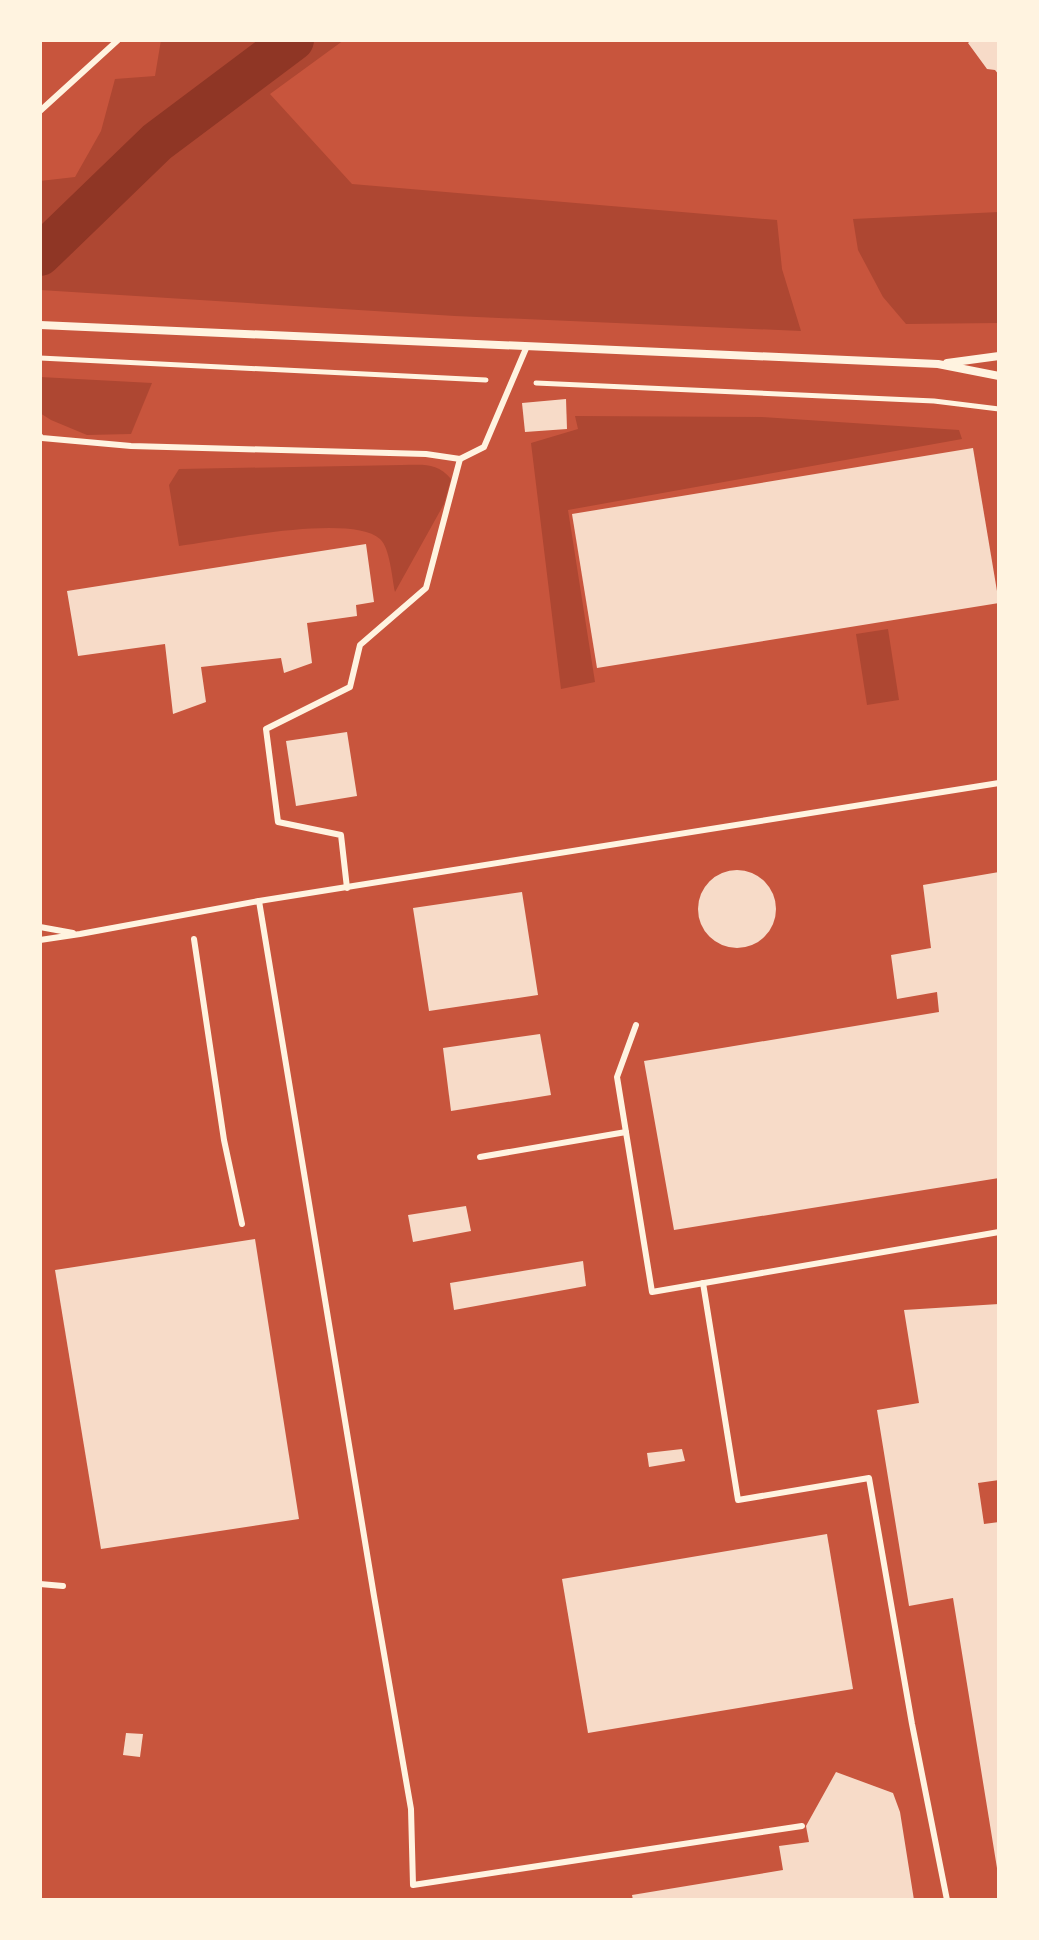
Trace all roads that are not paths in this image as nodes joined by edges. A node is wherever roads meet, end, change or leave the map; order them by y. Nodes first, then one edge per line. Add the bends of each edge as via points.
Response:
1 (118, 40) edge
2 (40, 111) edge
3 (40, 325) edge
4 (527, 346) junction
5 (999, 356) edge
6 (938, 364) junction
7 (999, 376) edge
8 (40, 436) edge
9 (460, 459) junction
10 (999, 783) edge
11 (347, 888) junction
12 (259, 901) junction
13 (40, 927) edge
14 (80, 934) junction
15 (194, 939) dead end
16 (40, 940) edge
17 (636, 1025) dead end
18 (626, 1132) junction
19 (480, 1157) dead end
20 (242, 1224) dead end
21 (999, 1232) edge
22 (703, 1283) junction
23 (40, 1584) edge
24 (63, 1586) dead end
25 (802, 1826) dead end
26 (947, 1900) edge

1 - 2 lane
3 - 4 street
4 - 6 street
4 - 9 lane via 484,447
5 - 6 street
6 - 7 street
8 - 9 lane via 131,446
9 - 11 lane via 426,588 360,645 350,687 266,729 278,822 341,835
10 - 11 lane
11 - 12 lane
12 - 14 lane
12 - 25 lane via 411,1809 413,1885
13 - 14 lane
14 - 16 lane
15 - 20 lane
17 - 18 lane via 617,1077
18 - 19 lane
18 - 22 lane via 652,1292
21 - 22 lane
22 - 26 lane via 738,1500 869,1478
23 - 24 lane

